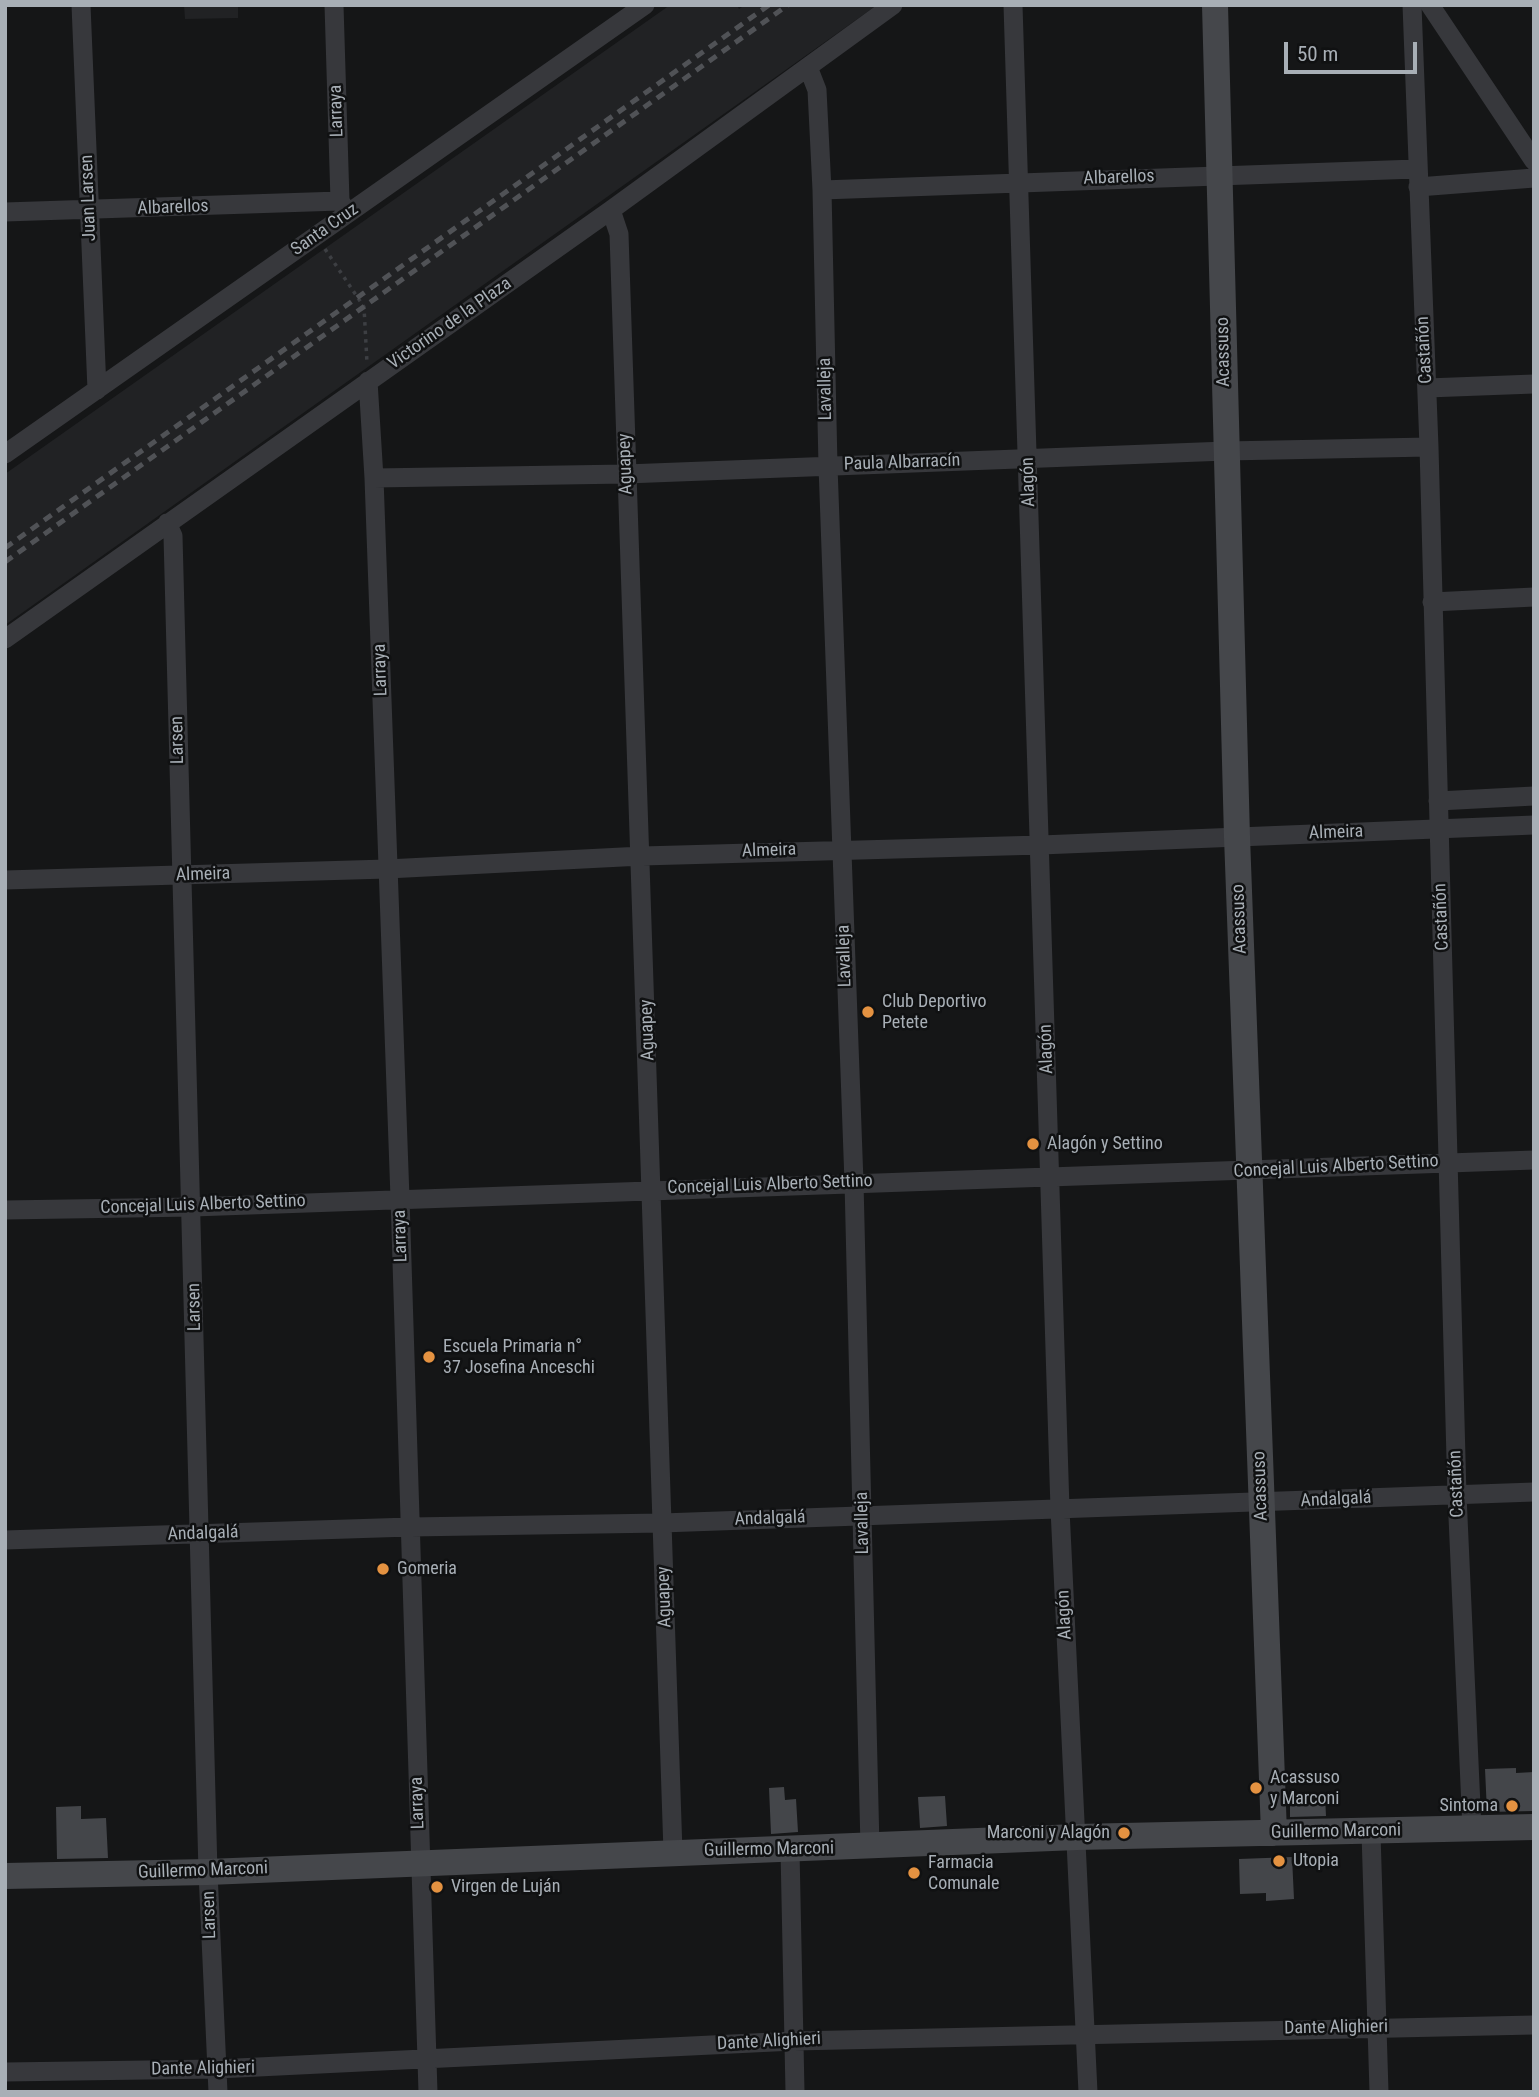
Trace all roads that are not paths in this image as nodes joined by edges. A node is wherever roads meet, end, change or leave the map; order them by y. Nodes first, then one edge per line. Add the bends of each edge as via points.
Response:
1 (81, 5) edge
2 (334, 5) edge
3 (645, 5) edge
4 (893, 5) edge
5 (1013, 5) edge
6 (1214, 5) edge
7 (1412, 5) edge
8 (1430, 5) edge
9 (808, 67) junction
10 (1534, 161) edge
11 (1220, 174) junction
12 (1417, 178) junction
13 (1534, 178) edge
14 (1019, 181) junction
15 (822, 190) junction
16 (344, 207) junction
17 (90, 211) junction
18 (611, 211) junction
19 (5, 212) edge
20 (368, 381) junction
21 (1534, 384) edge
22 (1427, 388) junction
23 (97, 390) junction
24 (1429, 447) junction
25 (1226, 451) junction
26 (5, 454) edge
27 (1028, 459) junction
28 (828, 466) junction
29 (626, 474) junction
30 (374, 478) junction
31 (167, 523) junction
32 (1534, 597) edge
33 (1432, 603) junction
34 (5, 639) edge
35 (1534, 796) edge
36 (1438, 801) junction
37 (1534, 825) edge
38 (1440, 829) junction
39 (1237, 837) junction
40 (1041, 845) junction
41 (840, 848) junction
42 (642, 856) junction
43 (387, 869) junction
44 (181, 876) junction
45 (5, 880) edge
46 (1534, 1160) edge
47 (1449, 1162) junction
48 (1250, 1172) junction
49 (1051, 1178) junction
50 (854, 1182) junction
51 (653, 1190) junction
52 (400, 1198) junction
53 (193, 1207) junction
54 (5, 1210) edge
55 (1534, 1492) edge
56 (1457, 1495) junction
57 (1262, 1504) junction
58 (1060, 1509) junction
59 (863, 1515) junction
60 (662, 1523) junction
61 (410, 1527) junction
62 (201, 1534) junction
63 (5, 1540) edge
64 (1534, 1827) edge
65 (1472, 1829) junction
66 (1274, 1833) junction
67 (1371, 1833) junction
68 (1077, 1838) junction
69 (870, 1847) junction
70 (790, 1850) junction
71 (673, 1852) junction
72 (420, 1863) junction
73 (208, 1872) junction
74 (5, 1875) edge
75 (1534, 2025) edge
76 (1376, 2027) junction
77 (1086, 2032) junction
78 (794, 2041) junction
79 (427, 2061) junction
80 (217, 2070) junction
81 (5, 2073) edge
82 (218, 2092) edge
83 (428, 2092) edge
84 (795, 2092) edge
85 (1088, 2092) edge
86 (1380, 2092) edge

1 - 17 street, Juan Larsen
2 - 16 street, Larraya
3 - 16 street, Santa Cruz
4 - 9 street, Victorino de la Plaza
5 - 14 street, Alagón
6 - 11 street, Acassuso
7 - 12 street, Castañón
8 - 10 street
9 - 15 street, Lavalleja via 817,90
9 - 18 street, Victorino de la Plaza
11 - 12 street, Albarellos
11 - 14 street, Albarellos
11 - 25 street, Acassuso
12 - 13 street, Albarellos
12 - 22 street, Castañón
14 - 15 street, Albarellos
14 - 27 street, Alagón
15 - 28 street, Lavalleja
16 - 17 street, Albarellos
16 - 23 street, Santa Cruz via 316,236
17 - 19 street, Albarellos
17 - 23 street, Juan Larsen
18 - 20 street, Victorino de la Plaza
18 - 29 street, Aguapey via 619,234
20 - 30 street, Larraya
20 - 31 street, Victorino de la Plaza
21 - 22 street
22 - 24 street, Castañón
23 - 26 street, Santa Cruz
24 - 25 street, Paula Albarracín
24 - 33 street, Castañón
25 - 27 street, Paula Albarracín
25 - 39 street, Acassuso
27 - 28 street, Paula Albarracín
27 - 40 street, Alagón
28 - 29 street, Paula Albarracín
28 - 41 street, Lavalleja
29 - 30 street, Paula Albarracín
29 - 42 street, Aguapey
30 - 43 street, Larraya
31 - 34 street, Victorino de la Plaza
31 - 44 street, Larsen via 173,536
32 - 33 street
33 - 36 street, Castañón
35 - 36 street
36 - 38 street, Castañón
37 - 38 street, Almeira
38 - 39 street, Almeira
38 - 47 street, Castañón
39 - 40 street, Almeira
39 - 48 street, Acassuso
40 - 41 street, Almeira
40 - 49 street, Alagón
41 - 42 street, Almeira
41 - 50 street, Lavalleja
42 - 43 street, Almeira
42 - 51 street, Aguapey
43 - 44 street, Almeira
43 - 52 street, Larraya
44 - 45 street, Almeira
44 - 53 street, Larsen
46 - 47 street, Concejal Luis Alberto Settino
47 - 48 street, Concejal Luis Alberto Settino
47 - 56 street, Castañón
48 - 49 street, Concejal Luis Alberto Settino
48 - 57 street, Acassuso
49 - 50 street, Concejal Luis Alberto Settino
49 - 58 street, Alagón
50 - 51 street, Concejal Luis Alberto Settino
50 - 59 street, Lavalleja
51 - 52 street, Concejal Luis Alberto Settino
51 - 60 street, Aguapey
52 - 53 street, Concejal Luis Alberto Settino
52 - 61 street, Larraya
53 - 54 street, Concejal Luis Alberto Settino
53 - 62 street, Larsen
55 - 56 street, Andalgalá
56 - 57 street, Andalgalá
56 - 65 street, Castañón
57 - 58 street, Andalgalá
57 - 66 street, Acassuso
58 - 59 street, Andalgalá
58 - 68 street, Alagón
59 - 60 street, Andalgalá
59 - 69 street, Lavalleja
60 - 61 street, Andalgalá
60 - 71 street, Aguapey
61 - 62 street, Andalgalá
61 - 72 street, Larraya
62 - 63 street, Andalgalá
62 - 73 street, Larsen
64 - 65 street, Guillermo Marconi
65 - 67 street, Guillermo Marconi
66 - 67 street, Guillermo Marconi
66 - 68 street, Guillermo Marconi
67 - 76 street
68 - 69 street, Guillermo Marconi
68 - 77 street, Alagón
69 - 70 street, Guillermo Marconi
70 - 71 street, Guillermo Marconi
70 - 78 street
71 - 72 street, Guillermo Marconi
72 - 73 street, Guillermo Marconi
72 - 79 street, Larraya
73 - 74 street, Guillermo Marconi
73 - 80 street, Larsen
75 - 76 street, Dante Alighieri
76 - 77 street, Dante Alighieri
76 - 86 street
77 - 78 street, Dante Alighieri
77 - 85 street, Alagón
78 - 79 street, Dante Alighieri
78 - 84 street
79 - 80 street, Dante Alighieri
79 - 83 street, Larraya
80 - 81 street, Dante Alighieri
80 - 82 street, Larsen

